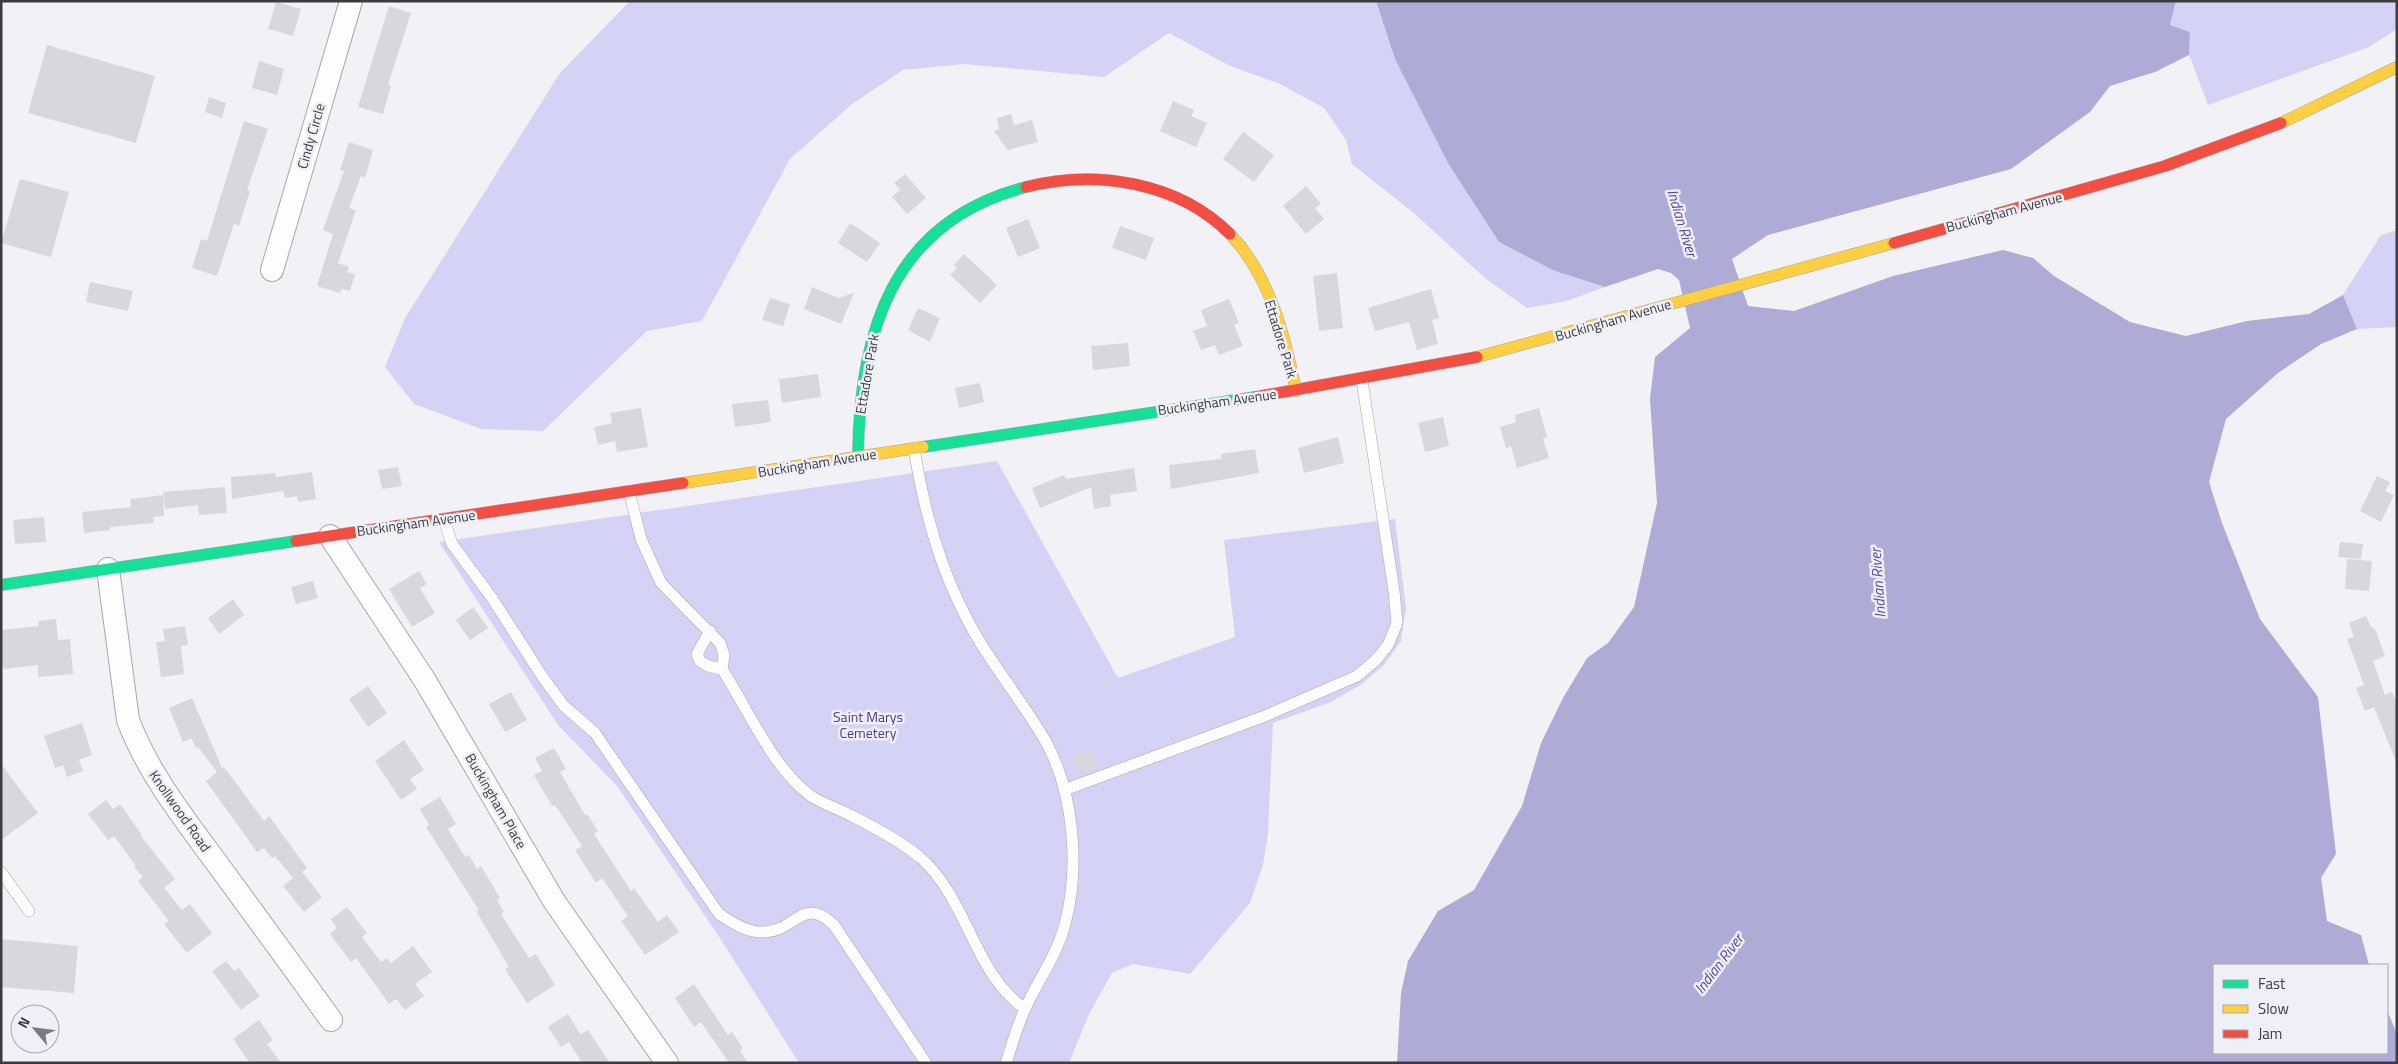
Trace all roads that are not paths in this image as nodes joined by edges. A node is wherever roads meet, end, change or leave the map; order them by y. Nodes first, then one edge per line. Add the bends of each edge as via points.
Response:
1 (350, 1) edge
2 (2397, 67) edge
3 (272, 270) dead end
4 (1362, 380) junction
5 (1296, 391) junction
6 (914, 448) junction
7 (858, 457) junction
8 (629, 491) junction
9 (444, 519) junction
10 (330, 536) junction
11 (108, 569) junction
12 (1, 585) edge
13 (710, 631) junction
14 (722, 669) junction
15 (1064, 790) junction
16 (1, 872) edge
17 (29, 911) dead end
18 (1025, 1009) junction
19 (331, 1020) dead end
20 (667, 1063) edge
21 (926, 1063) edge
22 (1006, 1063) edge

1 - 3 street, Cindy Circle
2 - 4 main road, Buckingham Avenue via 2267,129 2165,166 1490,354
4 - 5 main road, Buckingham Avenue
4 - 15 lane via 1394,591 1397,623 1388,645 1357,676 1329,690
5 - 6 main road, Buckingham Avenue
5 - 7 main road, Ettadore Park via 1276,315 1256,271 1232,236 1212,220 1161,191 1131,182 1090,178 1056,180 1000,196 963,213 938,231 915,254 889,292 871,337 860,409
6 - 7 main road, Buckingham Avenue
6 - 15 lane via 930,524 947,577 970,624 1047,744
7 - 8 main road, Buckingham Avenue
8 - 9 main road, Buckingham Avenue
8 - 13 lane via 641,540 661,582
9 - 10 main road, Buckingham Avenue
9 - 21 lane via 452,544 492,598 542,676 564,706 595,734 719,914 742,929 765,932 783,927 806,913 818,912 825,916
10 - 11 main road, Buckingham Avenue
10 - 20 street, Buckingham Place via 424,679 554,901
11 - 12 main road, Buckingham Avenue
11 - 19 street, Knollwood Road via 128,720 136,741 180,813
13 - 14 lane via 720,642 724,655
13 - 14 lane via 697,654 700,661 708,666
14 - 18 lane via 788,776 813,798 854,817 923,860 943,884 1004,992
15 - 18 lane via 1072,827 1072,880 1066,923 1053,959
16 - 17 lane
18 - 22 lane

